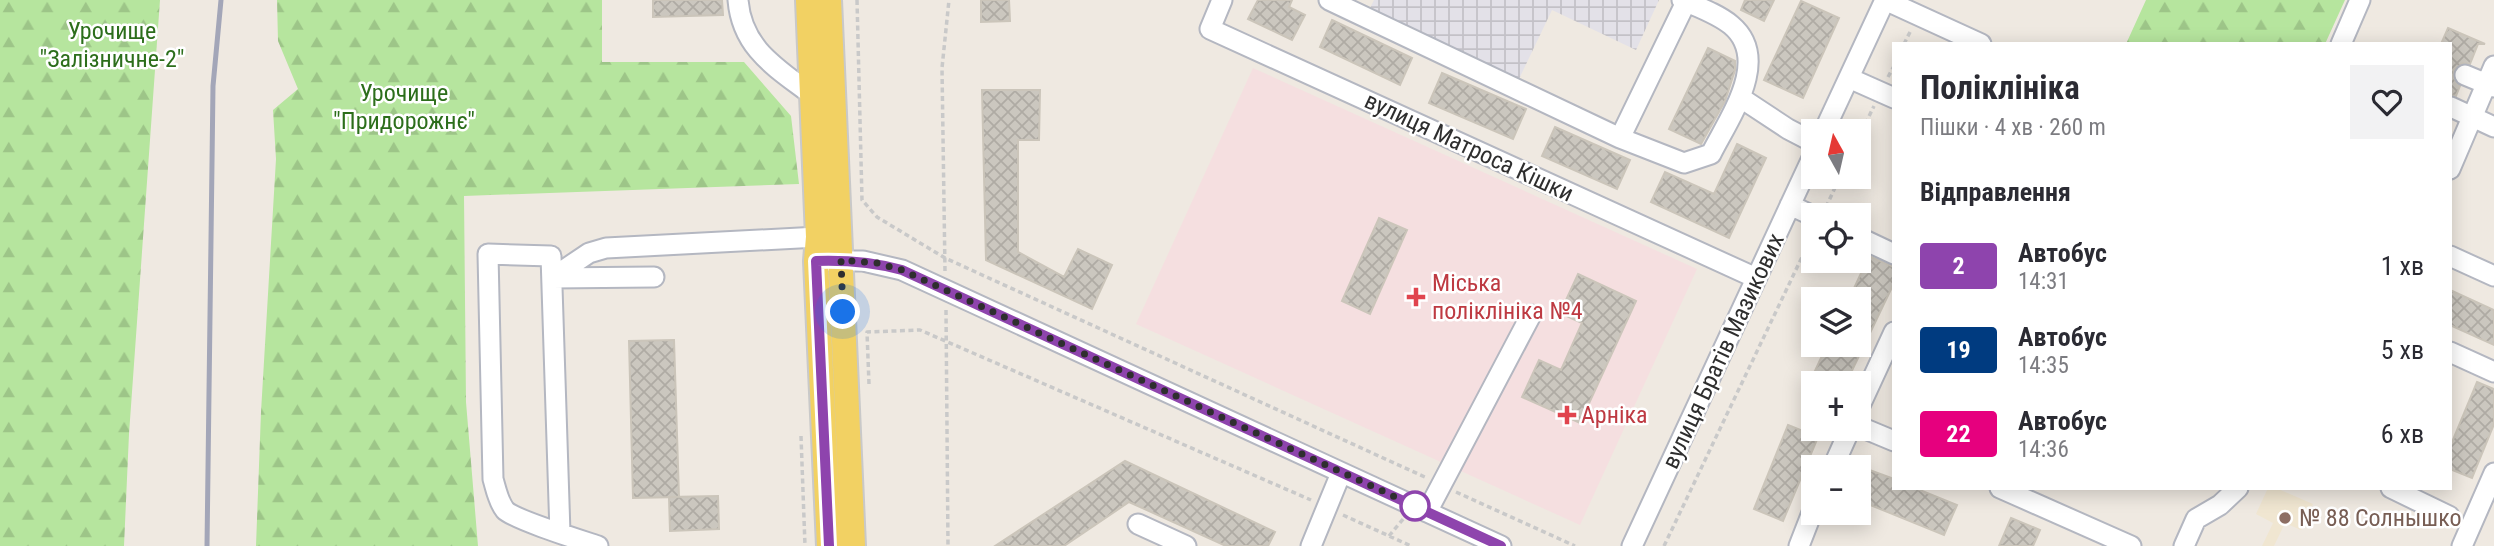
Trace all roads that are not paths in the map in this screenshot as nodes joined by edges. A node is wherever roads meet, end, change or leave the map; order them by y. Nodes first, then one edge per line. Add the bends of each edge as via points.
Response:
1 (738, 0) edge
2 (808, 0) edge
3 (829, 0) edge
4 (1222, 0) edge
5 (1329, 0) edge
6 (1885, 0) edge
7 (2360, 0) edge
8 (1684, 1) edge
9 (1977, 42) edge
10 (2342, 42) edge
11 (2465, 75) dead end
12 (1849, 78) junction
13 (2491, 79) edge
14 (813, 95) junction
15 (1741, 98) junction
16 (1892, 98) edge
17 (2452, 107) edge
18 (2472, 117) junction
19 (1830, 119) edge
20 (2494, 127) edge
21 (1801, 136) edge
22 (1619, 138) junction
23 (2452, 164) edge
24 (1801, 182) edge
25 (1790, 205) junction
26 (1801, 210) edge
27 (1871, 243) edge
28 (817, 249) junction
29 (1892, 253) edge
30 (2452, 257) edge
31 (841, 260) junction
32 (2494, 276) edge
33 (654, 277) dead end
34 (552, 278) junction
35 (1756, 278) junction
36 (1531, 315) dead end
37 (1892, 336) edge
38 (2452, 353) edge
39 (2494, 372) edge
40 (1871, 382) edge
41 (1871, 432) edge
42 (1892, 441) edge
43 (1341, 473) junction
44 (2494, 473) edge
45 (2005, 490) edge
46 (2236, 490) edge
47 (2395, 490) edge
48 (1427, 512) junction
49 (2449, 516) dead end
50 (1138, 524) dead end
51 (1807, 525) edge
52 (560, 533) junction
53 (598, 546) edge
54 (829, 546) edge
55 (853, 546) edge
56 (1186, 546) edge
57 (1311, 546) edge
58 (1501, 546) edge
59 (1632, 546) edge
60 (1798, 546) edge
61 (2131, 546) edge
62 (2184, 546) edge
63 (2462, 546) edge

1 - 14 street via 739,16 759,53
2 - 14 main road
3 - 31 main road
4 - 35 street, вулиця Матроса Кішки via 1210,29
5 - 22 street
6 - 9 street
6 - 12 street
7 - 10 street
8 - 15 street via 1725,20 1744,40 1750,57
8 - 22 street
11 - 13 street
12 - 16 street
12 - 19 street
13 - 18 street
14 - 28 main road
15 - 21 street
15 - 22 street via 1711,154 1684,163
17 - 18 street
18 - 20 street
18 - 23 street
24 - 25 street, вулиця Братів Мазикових
25 - 26 street
25 - 35 street, вулиця Братів Мазикових
27 - 29 street
28 - 31 street
28 - 34 street via 606,248 589,253
28 - 54 main road
30 - 32 street
31 - 43 street via 902,270
31 - 55 main road
33 - 34 street
34 - 52 street
34 - 52 street via 551,256 488,254 497,495 507,512
35 - 59 street, вулиця Братів Мазикових
36 - 48 street
37 - 40 street
38 - 39 street
41 - 42 street
43 - 48 street
43 - 57 street
44 - 63 street
45 - 61 street
46 - 62 street via 2196,519
47 - 49 street
48 - 58 street
50 - 56 street
51 - 60 street
52 - 53 street

